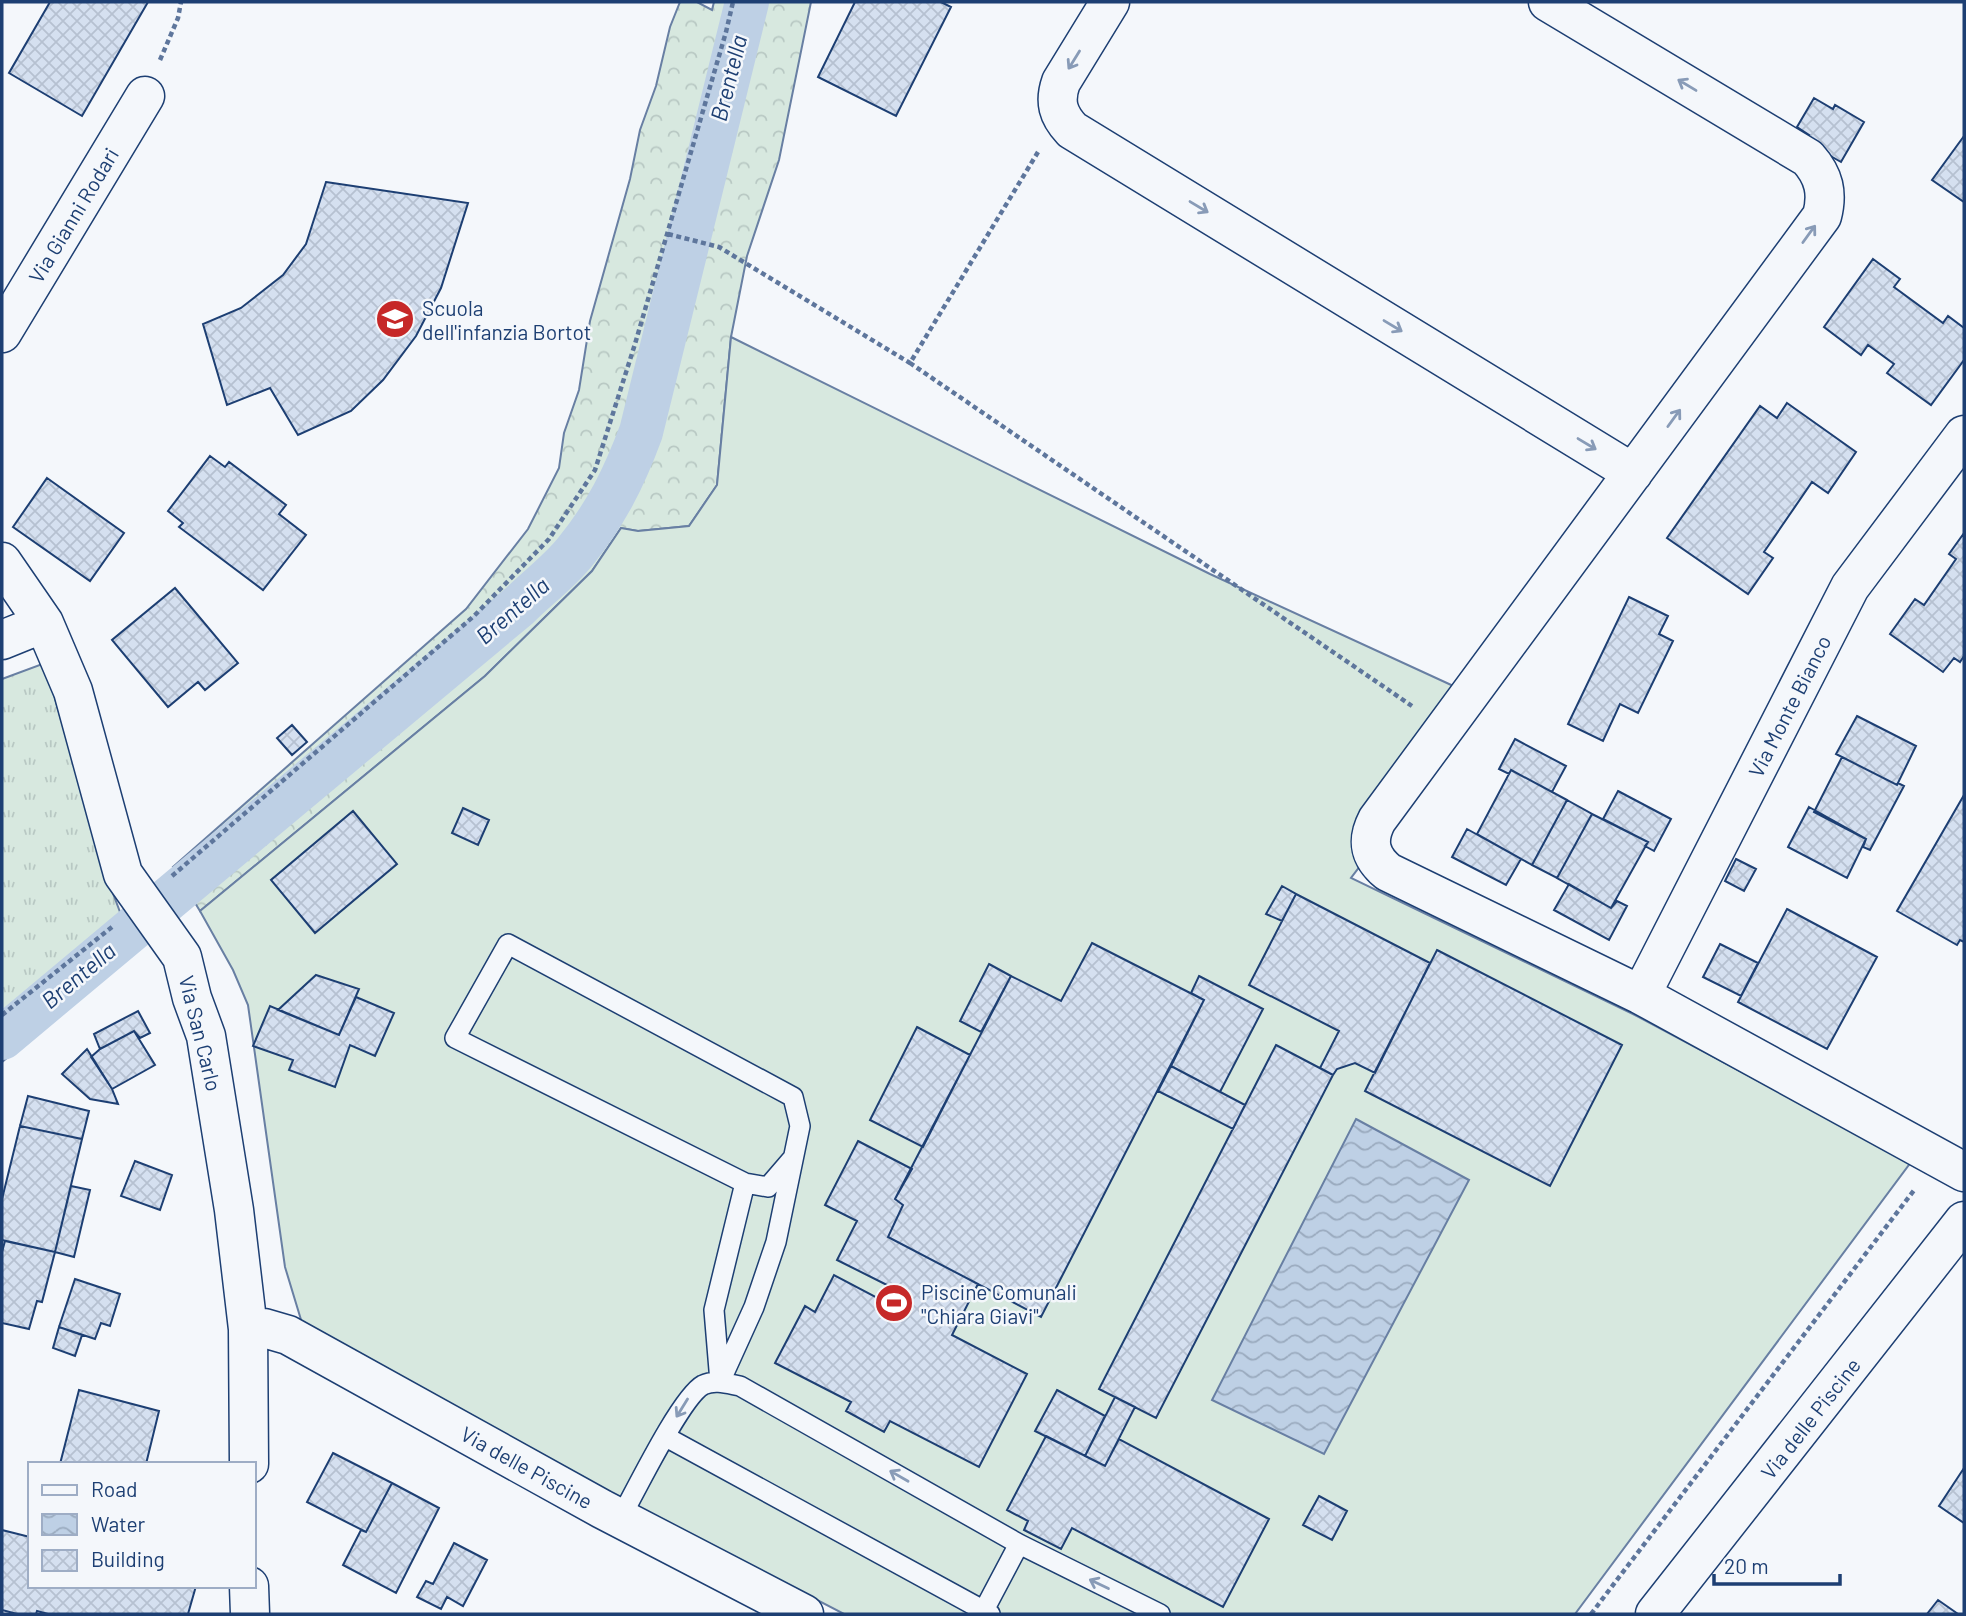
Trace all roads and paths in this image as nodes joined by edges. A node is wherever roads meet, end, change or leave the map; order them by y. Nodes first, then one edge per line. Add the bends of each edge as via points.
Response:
1 (181, 2) edge
2 (733, 2) edge
3 (1110, 2) edge
4 (1548, 2) edge
5 (145, 96) joint
6 (1063, 120) junction
7 (668, 234) junction
8 (2, 333) edge
9 (910, 363) junction
10 (1964, 435) edge
11 (1633, 473) junction
12 (2, 562) edge
13 (44, 623) junction
14 (2, 640) edge
15 (1445, 728) junction
16 (169, 878) dead end
17 (116, 924) dead end
18 (1641, 995) junction
19 (2, 1015) edge
20 (794, 1156) junction
21 (1951, 1166) edge
22 (745, 1183) junction
23 (1964, 1221) edge
24 (248, 1329) junction
25 (720, 1382) junction
26 (666, 1437) junction
27 (249, 1462) edge
28 (620, 1519) junction
29 (1019, 1545) junction
30 (249, 1588) edge
31 (985, 1613) edge
32 (250, 1614) edge
33 (804, 1614) edge
34 (1160, 1614) edge
35 (1591, 1614) edge
36 (1656, 1614) edge

1 - 5 path
2 - 7 path
3 -> 6 street via 1061,82 1057,94
11 -> 4 street via 1822,216 1825,192 1817,168 1808,158
5 - 8 street, Via Gianni Rodari
6 - 9 path via 1048,136
6 -> 11 street via 1072,130
7 - 9 path via 719,247
7 - 16 path via 595,470 549,540 474,616
9 - 15 path
10 - 18 street, Via Monte Bianco via 1850,587
11 - 15 street
12 - 13 street, Via San Carlo
13 - 14 street
13 - 24 street, Via San Carlo via 73,691 124,874 182,957 206,1037
15 - 18 street via 1371,831 1370,843 1379,864
17 - 19 path
18 - 21 street
20 - 22 lane via 768,1187
20 - 22 lane via 800,1126 793,1097 508,944 455,1038
20 - 25 lane via 776,1242 754,1307
21 - 35 path
22 - 25 lane via 714,1310
23 - 36 street, Via delle Piscine
24 - 27 street, Via San Carlo
24 - 28 street, Via delle Piscine via 288,1335
25 -> 26 lane via 704,1385 685,1401
29 -> 25 lane via 740,1386
26 - 28 lane
26 - 31 lane
28 - 33 street, Via delle Piscine
29 - 31 lane
34 -> 29 lane
30 - 32 street

